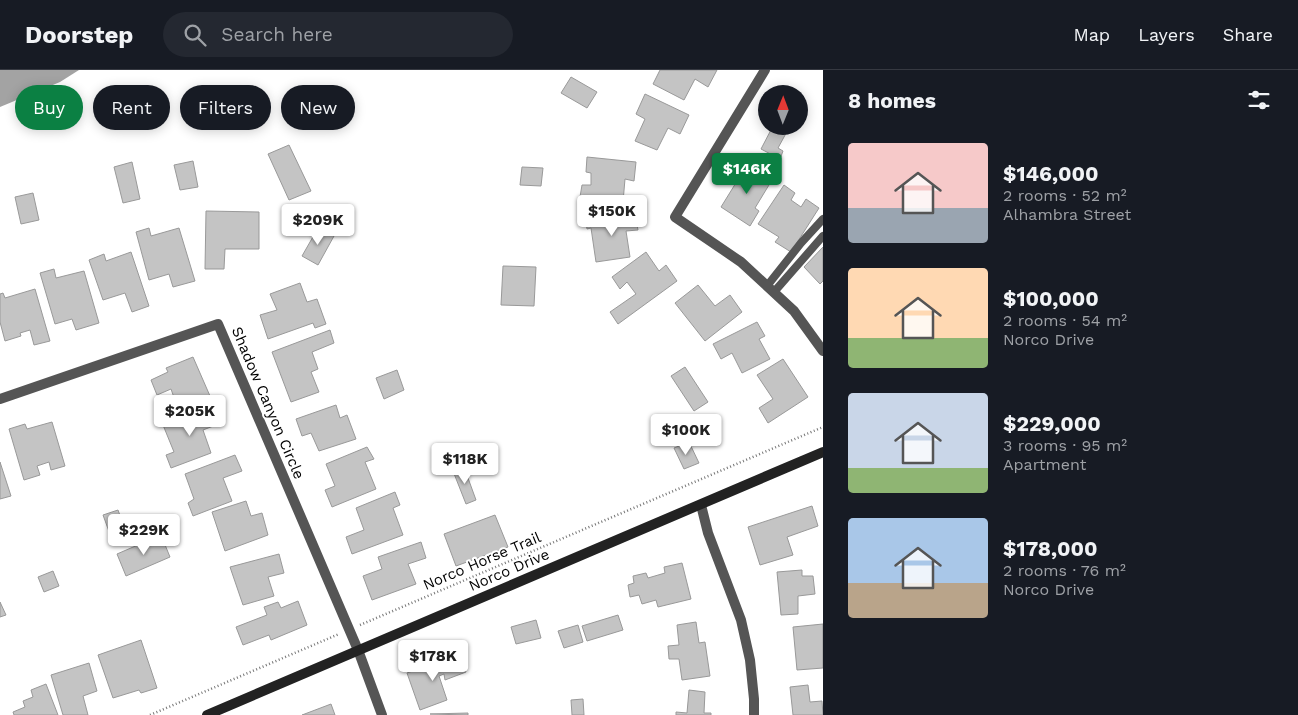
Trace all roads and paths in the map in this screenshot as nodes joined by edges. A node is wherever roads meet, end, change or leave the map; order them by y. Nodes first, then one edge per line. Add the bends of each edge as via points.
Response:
1 (765, 70) edge
2 (823, 219) edge
3 (823, 236) edge
4 (771, 289) junction
5 (823, 351) edge
6 (0, 399) edge
7 (823, 427) edge
8 (823, 452) edge
9 (700, 505) junction
10 (349, 630) junction
11 (358, 650) junction
12 (150, 715) edge
13 (207, 715) edge
14 (382, 715) edge
15 (754, 715) edge

1 - 4 street via 675,217 741,262
2 - 4 lane
3 - 4 lane
4 - 5 street via 794,311
6 - 10 street, Shadow Canyon Circle via 218,324
7 - 10 path, Norco Horse Trail
8 - 9 main road, Norco Drive
9 - 11 main road, Norco Drive
9 - 15 street via 741,620 750,660
10 - 11 street, Shadow Canyon Circle
10 - 12 path, Norco Horse Trail
11 - 13 main road, Norco Drive
11 - 14 street, Shadow Canyon Circle

